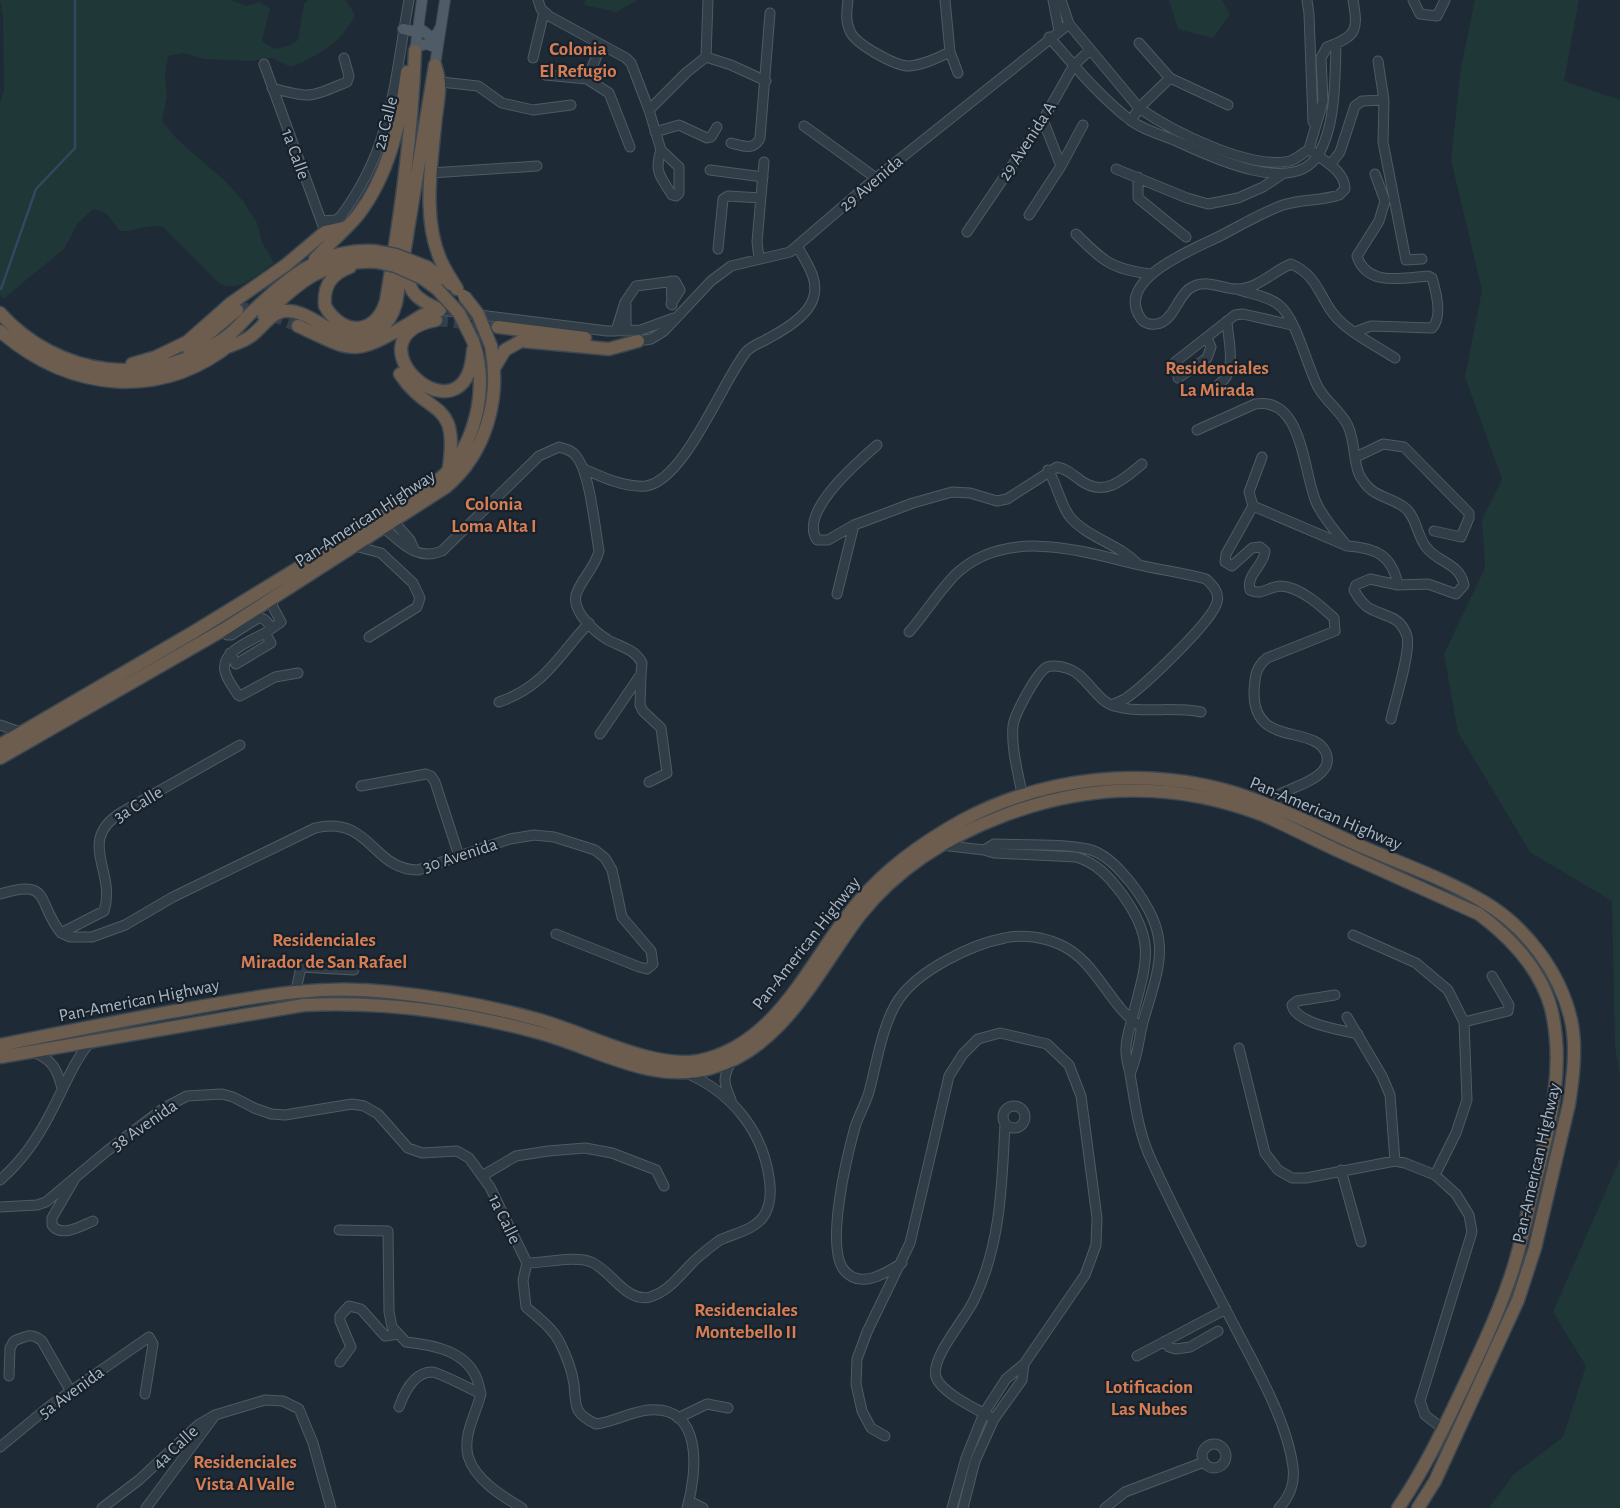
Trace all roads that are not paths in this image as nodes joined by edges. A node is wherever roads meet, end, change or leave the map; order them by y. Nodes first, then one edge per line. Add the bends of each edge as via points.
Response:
1 (409, 0) edge
2 (422, 0) edge
3 (446, 0) edge
4 (708, 0) edge
5 (848, 0) edge
6 (945, 0) edge
7 (1053, 0) edge
8 (1062, 0) edge
9 (1307, 0) edge
10 (1353, 0) edge
11 (1413, 0) edge
12 (1445, 0) edge
13 (538, 2) edge
14 (544, 12) junction
15 (770, 13) dead end
16 (1069, 24) junction
17 (440, 28) junction
18 (404, 29) junction
19 (418, 30) junction
20 (1059, 31) junction
21 (1049, 38) junction
22 (1139, 43) dead end
23 (1336, 44) junction
24 (601, 46) junction
25 (437, 48) junction
26 (415, 49) junction
27 (1089, 51) junction
28 (950, 52) junction
29 (706, 57) junction
30 (344, 58) dead end
31 (533, 58) dead end
32 (1378, 61) dead end
33 (264, 64) dead end
34 (435, 65) junction
35 (1074, 65) junction
36 (958, 73) dead end
37 (545, 76) dead end
38 (1170, 78) junction
39 (587, 79) junction
40 (766, 81) junction
41 (440, 82) junction
42 (272, 88) junction
43 (1384, 100) junction
44 (571, 105) dead end
45 (1228, 105) dead end
46 (1139, 108) junction
47 (649, 110) junction
48 (1043, 120) junction
49 (1131, 121) junction
50 (1083, 125) dead end
51 (716, 126) dead end
52 (804, 126) dead end
53 (655, 132) junction
54 (731, 143) dead end
55 (1311, 145) junction
56 (630, 148) dead end
57 (661, 150) junction
58 (1318, 156) junction
59 (764, 162) dead end
60 (537, 166) dead end
61 (1061, 166) junction
62 (1330, 166) junction
63 (1116, 169) dead end
64 (710, 170) dead end
65 (430, 173) junction
66 (1284, 173) junction
67 (1375, 174) dead end
68 (763, 177) junction
69 (876, 178) junction
70 (1138, 178) junction
71 (761, 198) junction
72 (412, 204) junction
73 (1029, 215) dead end
74 (325, 232) junction
75 (967, 232) dead end
76 (1076, 234) dead end
77 (1186, 237) dead end
78 (797, 246) junction
79 (718, 249) dead end
80 (372, 258) junction
81 (759, 258) junction
82 (1422, 258) dead end
83 (312, 263) junction
84 (424, 272) junction
85 (1150, 274) junction
86 (1236, 289) junction
87 (459, 291) junction
88 (625, 302) junction
89 (237, 310) tunnel mouth
90 (0, 313) edge
91 (438, 315) junction
92 (676, 317) junction
93 (1227, 321) junction
94 (409, 324) junction
95 (1292, 324) junction
96 (298, 326) tunnel mouth
97 (498, 326) tunnel mouth
98 (616, 331) junction
99 (626, 331) junction
100 (0, 332) edge
101 (1355, 332) junction
102 (1207, 338) junction
103 (638, 341) junction
104 (473, 342) junction
105 (227, 347) junction
106 (1395, 358) dead end
107 (1175, 362) dead end
108 (174, 363) junction
109 (494, 368) junction
110 (112, 369) junction
111 (1178, 378) dead end
112 (1219, 384) dead end
113 (1197, 430) dead end
114 (876, 445) dead end
115 (1262, 457) dead end
116 (1356, 457) junction
117 (1142, 464) dead end
118 (584, 469) junction
119 (448, 470) junction
120 (1048, 470) junction
121 (1252, 506) junction
122 (389, 525) junction
123 (854, 525) junction
124 (1434, 531) dead end
125 (355, 546) junction
126 (1347, 546) junction
127 (1139, 565) junction
128 (1398, 585) junction
129 (837, 594) dead end
130 (271, 599) junction
131 (259, 614) junction
132 (589, 623) junction
133 (268, 631) junction
134 (910, 632) dead end
135 (369, 637) dead end
136 (298, 673) dead end
137 (641, 674) junction
138 (498, 702) dead end
139 (1111, 705) junction
140 (1201, 712) dead end
141 (1391, 719) dead end
142 (0, 725) edge
143 (20, 732) junction
144 (600, 734) dead end
145 (0, 744) edge
146 (240, 746) dead end
147 (0, 758) edge
148 (649, 782) dead end
149 (362, 786) dead end
150 (1022, 794) junction
151 (1266, 804) junction
152 (984, 822) junction
153 (939, 845) junction
154 (1092, 850) junction
155 (1062, 852) junction
156 (459, 856) junction
157 (1088, 860) junction
158 (1126, 877) junction
159 (1116, 886) junction
160 (0, 894) edge
161 (61, 933) junction
162 (556, 934) dead end
163 (1352, 936) dead end
164 (354, 970) dead end
165 (1143, 976) junction
166 (1492, 976) dead end
167 (1155, 979) junction
168 (296, 990) junction
169 (272, 994) junction
170 (1335, 995) dead end
171 (194, 1008) junction
172 (1347, 1017) dead end
173 (1132, 1019) junction
174 (222, 1021) junction
175 (1464, 1022) junction
176 (1142, 1028) junction
177 (154, 1032) junction
178 (1358, 1034) junction
179 (90, 1041) junction
180 (0, 1045) edge
181 (1239, 1048) dead end
182 (31, 1052) junction
183 (0, 1057) edge
184 (732, 1062) junction
185 (686, 1073) junction
186 (1130, 1074) junction
187 (62, 1088) junction
188 (732, 1103) junction
189 (1005, 1124) dead end
190 (1395, 1161) junction
191 (1342, 1170) junction
192 (1435, 1175) junction
193 (482, 1176) junction
194 (75, 1178) junction
195 (0, 1180) edge
196 (664, 1186) dead end
197 (0, 1207) edge
198 (93, 1221) dead end
199 (339, 1230) dead end
200 (1361, 1242) dead end
201 (527, 1263) junction
202 (902, 1263) junction
203 (1226, 1309) junction
204 (1218, 1331) dead end
205 (398, 1334) junction
206 (1165, 1341) junction
207 (1137, 1356) dead end
208 (340, 1362) dead end
209 (1024, 1364) junction
210 (9, 1376) dead end
211 (71, 1392) junction
212 (145, 1394) dead end
213 (481, 1394) junction
214 (400, 1407) dead end
215 (728, 1408) dead end
216 (984, 1413) junction
217 (215, 1415) junction
218 (678, 1418) junction
219 (994, 1419) junction
220 (1443, 1429) junction
221 (886, 1436) dead end
222 (0, 1447) edge
223 (1204, 1462) dead end
224 (688, 1505) edge
225 (102, 1508) edge
226 (146, 1508) edge
227 (331, 1508) edge
228 (522, 1508) edge
229 (703, 1508) edge
230 (952, 1508) edge
231 (963, 1508) edge
232 (1105, 1508) edge
233 (1279, 1508) edge
234 (1398, 1508) edge
235 (1418, 1508) edge

1 - 18 street, 2a Calle
2 - 19 main road
3 - 17 main road
4 - 29 street
5 - 28 street via 846,14 856,40 895,64 909,66 928,62
6 - 28 street
7 - 20 street
8 - 16 street
9 - 55 street via 1313,90
10 - 23 street via 1357,25 1354,32
11 - 12 street via 1420,14 1437,16
13 - 14 street
14 - 24 street
14 - 31 street
15 - 40 street
16 - 20 street, 29 Avenida
16 - 27 street
17 - 19 main road via 431,36
17 - 25 main road
18 - 19 main road
18 - 74 street, 2a Calle via 390,108 376,158 341,216
19 - 26 main road
20 - 21 street, 29 Avenida
21 - 35 street
21 - 69 street, 29 Avenida
22 - 38 street
23 - 55 street via 1327,47 1321,58 1322,101
23 - 58 street via 1332,111
24 - 39 street
24 - 47 street via 631,63
25 - 26 main road via 427,44
25 - 34 main road
26 - 74 highway via 407,69 403,105 388,156 366,202 346,227
26 - 80 highway via 406,179 386,301 373,322 358,328 344,326 334,320 325,306 325,290 335,274
27 - 35 street, 29 Avenida A
27 - 46 street
28 - 36 street
29 - 40 street
29 - 47 street
30 - 42 street via 349,76 347,82 313,96 295,96
32 - 43 street
33 - 42 street, 1a Calle
34 - 41 highway
34 - 72 highway
35 - 48 street, 29 Avenida A
35 - 49 street
37 - 39 street
38 - 45 street
38 - 46 street
39 - 56 street via 609,93
40 - 54 street via 759,141 750,147
41 - 44 street via 478,86 502,103 533,110
41 - 65 highway
42 - 74 street, 1a Calle
43 - 62 street via 1362,100 1355,106 1340,152
43 - 82 street via 1383,142 1404,252 1407,261
46 - 49 street
46 - 55 street via 1229,154 1257,162 1290,161
47 - 53 street
48 - 61 street
48 - 75 street, 29 Avenida A
49 - 66 street via 1228,165
50 - 61 street
51 - 53 street via 711,137 707,138 679,125
52 - 69 street
53 - 57 street
55 - 58 street
57 - 57 street via 657,172 672,195 676,196 679,193 679,167
58 - 62 street
58 - 66 street via 1309,165
59 - 68 street
60 - 65 street
61 - 73 street
62 - 85 street via 1345,180 1345,189 1339,195 1302,201 1262,214 1167,261
63 - 70 street
64 - 68 street
65 - 87 highway via 436,248
66 - 70 street via 1238,198 1208,204
67 - 101 street via 1385,201 1379,221 1357,256 1360,264 1368,272 1386,280 1432,278 1438,319 1432,328 1371,326
68 - 71 street
69 - 78 street, 29 Avenida
70 - 77 street via 1138,198
71 - 79 street via 728,196 724,199
71 - 81 street via 757,242
72 - 91 highway via 414,239 409,285
72 - 105 highway via 394,312 382,329 371,335 352,338 284,311 250,337
74 - 83 highway
74 - 110 highway via 286,265 230,304 187,342 156,357
76 - 85 street via 1114,267
78 - 81 street, 29 Avenida via 784,255
78 - 118 street via 814,277 813,300 800,317 747,351 703,428 673,467 648,486 635,486
80 - 83 highway, Pan-American Highway via 343,252
80 - 84 highway, Pan-American Highway, bridge via 396,255
80 - 105 highway, Pan-American Highway via 343,263 310,276
81 - 92 street, 29 Avenida via 739,263 723,272
83 - 108 highway, Pan-American Highway via 292,276 226,337
84 - 87 highway, Pan-American Highway
84 - 104 highway, Pan-American Highway, bridge via 459,313
85 - 86 street via 1137,295 1136,306 1145,323 1158,324 1169,317 1190,288 1208,283
86 - 95 street via 1281,306
86 - 101 street via 1266,280 1278,269 1291,264 1311,276 1333,313 1343,325
87 - 109 highway, Pan-American Highway, bridge via 478,314 491,346
88 - 92 street via 636,286 671,281 678,284 680,290 672,304
88 - 98 street
88 - 99 street
89 - 108 highway
90 - 110 highway, Pan-American Highway via 33,343 57,356 85,366
91 - 94 highway via 426,313
91 - 98 street, 29 Avenida
91 - 104 highway via 415,328 407,336 402,349 408,373 422,384 443,391 460,383 470,368
92 - 99 street, 29 Avenida via 641,330
92 - 103 street, 29 Avenida via 658,336
93 - 95 street via 1243,314
93 - 102 street
93 - 112 street via 1230,371 1227,379
94 - 96 highway via 378,342 354,348 344,348
94 - 119 highway via 397,340 394,358 404,381 440,410 449,425 452,443
95 - 116 street via 1322,396 1349,427
97 - 103 highway via 603,340
98 - 99 street, 29 Avenida
100 - 105 highway, Pan-American Highway via 35,358 61,371 118,382 140,382 172,374
101 - 106 street
102 - 107 street
102 - 111 street via 1211,347 1207,358
103 - 109 highway via 609,349 521,341 505,350
104 - 119 highway, Pan-American Highway via 480,368 477,407 465,445
108 - 110 highway, Pan-American Highway via 140,369
109 - 122 highway, Pan-American Highway via 492,409 475,454 452,482
113 - 126 street via 1255,404 1265,402 1277,406 1294,428 1316,501
114 - 123 street via 841,477 820,504 814,535 817,540 828,540
115 - 121 street via 1249,492
116 - 124 street via 1384,444 1404,447 1469,513 1461,537
116 - 128 street via 1359,473 1370,489 1411,514 1424,546 1456,568 1463,577 1464,586 1456,594 1428,584
117 - 120 street via 1124,480 1110,487 1095,488 1066,469
118 - 122 street via 569,450 559,447 546,452 442,551 429,556 404,546
118 - 132 street via 599,551 576,597 579,612
119 - 143 highway, Pan-American Highway via 422,492 199,629
120 - 123 street via 1007,498 997,501 970,493 952,492
120 - 127 street via 1070,516 1082,527 1130,554
121 - 126 street
121 - 151 street via 1226,554 1225,562 1232,566 1252,548 1260,547 1265,551 1264,557 1248,584 1250,590 1260,593 1280,586 1305,595 1334,618 1335,631 1267,658 1255,674 1254,706 1261,719 1275,729 1318,744 1326,754 1326,766 1318,776 1279,794
122 - 125 highway, Pan-American Highway
123 - 129 street
125 - 130 highway, Pan-American Highway
125 - 135 street via 382,553 413,583 420,598 417,607
126 - 128 street via 1378,552 1395,572
127 - 134 street via 1044,546 1007,549 976,559 957,573
127 - 139 street via 1206,579 1215,588 1218,600 1215,609 1187,641 1124,699
128 - 141 street via 1370,579 1356,585 1354,590 1371,611 1391,617 1403,626 1407,638
130 - 131 highway, Pan-American Highway
130 - 133 street via 281,622
131 - 133 street via 266,620
131 - 147 highway, Pan-American Highway via 223,630
132 - 137 street via 602,636 639,656
132 - 138 street via 537,683
133 - 136 street via 230,654 225,663 224,671 240,696 275,678
137 - 144 street
137 - 148 street via 640,705 661,728 667,773
139 - 140 street via 1133,710 1176,708
139 - 150 street via 1068,668 1048,667 1039,674 1013,721 1014,753
142 - 143 street
143 - 145 highway, Pan-American Highway
146 - 161 street, 3a Calle via 106,824 98,839 108,899 104,911
149 - 156 street via 426,774 430,776 435,782
150 - 151 highway, Pan-American Highway via 1089,781 1148,778 1214,788
150 - 152 highway via 1023,800 1019,805
150 - 168 highway, Pan-American Highway via 963,820 893,867 855,905 773,1018 734,1048 696,1061 679,1062 642,1055 538,1019 435,998 364,990
151 - 235 highway, Pan-American Highway via 1451,884 1497,910 1540,952 1572,1022 1569,1104 1524,1284 1438,1475
152 - 153 highway, Pan-American Highway
152 - 220 highway, Pan-American Highway via 1039,803 1088,793 1159,790 1216,800 1264,816 1479,914 1522,953 1540,979 1550,1007 1556,1043 1556,1085 1549,1128 1510,1280
153 - 155 street via 994,853
153 - 184 highway, Pan-American Highway via 882,891 862,913 784,1020 766,1038
154 - 155 street
154 - 157 street
154 - 158 street via 1111,860
155 - 157 street
156 - 161 street, 30 Avenida via 418,870 406,870 390,863 362,835 328,825 314,828 182,893 125,925 92,937 70,937
156 - 162 street, 30 Avenida via 510,839 534,835 554,837 595,850 606,858 612,870 622,917 651,950 653,964 647,969 639,967
157 - 159 street
158 - 159 street
158 - 167 street via 1150,910 1156,925 1160,963
159 - 165 street via 1136,917 1146,943
160 - 161 street via 22,887 36,891
163 - 175 street via 1416,963 1448,990
164 - 168 street via 301,968
165 - 167 street
165 - 173 street
166 - 175 street via 1509,1005 1508,1011
167 - 176 street
168 - 169 highway, Pan-American Highway
169 - 171 highway, Pan-American Highway
169 - 174 highway via 221,1009 217,1014
170 - 178 street via 1297,1001 1292,1005 1293,1010 1302,1019
171 - 177 highway via 199,1012 196,1019 162,1024
171 - 180 highway, Pan-American Highway
172 - 178 street
173 - 176 street
173 - 186 street via 1126,1053
173 - 202 street via 1086,962 1062,945 1036,937 1007,937 987,943 934,968 907,989 888,1022 856,1126 843,1174 837,1224 837,1251 845,1272 854,1277 872,1279
174 - 177 highway, Pan-American Highway
174 - 185 highway, Pan-American Highway via 304,1005 344,1003 410,1008 537,1032 654,1070
175 - 192 street via 1467,1100 1456,1133
176 - 186 street via 1138,1055
177 - 179 highway, Pan-American Highway
178 - 190 street via 1390,1095
179 - 182 highway, Pan-American Highway
179 - 187 street
181 - 191 street via 1265,1154 1278,1170 1292,1178
182 - 183 highway, Pan-American Highway
182 - 187 street via 50,1061
184 - 185 highway, Pan-American Highway
184 - 188 street via 724,1074
185 - 188 street via 713,1086
186 - 203 street via 1143,1140 1167,1195
187 - 195 street via 41,1130
188 - 201 street via 756,1134 766,1156 771,1192 765,1214 756,1226 719,1241 668,1289 642,1298 632,1294 591,1261
189 - 216 street via 1002,1193 986,1271 974,1301 936,1363 936,1377 944,1389
190 - 191 street
190 - 192 street
191 - 200 street
192 - 220 street via 1456,1194 1469,1215 1472,1232 1420,1401 1425,1415
193 - 194 street, 38 Avenida via 469,1158 457,1151 422,1152 408,1148 378,1114 364,1106 352,1104 285,1115 254,1108 233,1096 222,1094 175,1100
193 - 196 street via 516,1156 585,1148 612,1153 656,1170
193 - 201 street, 1a Calle
194 - 197 street, 38 Avenida via 37,1206
194 - 198 street via 52,1218 52,1225 58,1231 64,1231
199 - 205 street via 388,1231 389,1312 392,1327
201 - 218 street via 523,1280 526,1307 554,1333 561,1345 574,1384 574,1405 583,1418 596,1424 646,1410 660,1410
202 - 209 street via 922,1199 948,1076 978,1039 1000,1033 1047,1044 1069,1065 1081,1096 1098,1218 1096,1245 1085,1275
202 - 221 street via 861,1344 856,1371 858,1398 867,1423
203 - 206 street
203 - 233 street via 1266,1390 1290,1452 1293,1486
204 - 206 street via 1182,1349 1169,1347
205 - 208 street via 385,1336 360,1310 349,1306 340,1316 340,1321 351,1346
205 - 213 street via 406,1342 435,1346 468,1363
206 - 207 street
209 - 216 street via 1006,1379
209 - 219 street via 1022,1380
210 - 211 street via 10,1348 14,1341 36,1336
211 - 212 street, 5a Avenida via 149,1337 153,1344
211 - 222 street, 5a Avenida
213 - 214 street via 432,1372 414,1380 404,1393
213 - 228 street via 468,1429 468,1456 482,1478 499,1494
215 - 218 street via 707,1404
216 - 219 street
216 - 230 street via 966,1458
217 - 225 street, 4a Calle via 198,1424 139,1480
217 - 226 street
217 - 227 street, 4a Calle via 266,1400 283,1401 299,1409 313,1443
218 - 224 street via 689,1430 693,1445 694,1471
219 - 231 street via 975,1461
220 - 234 highway, Pan-American Highway via 1421,1473
223 - 232 street via 1125,1492
224 - 229 street

